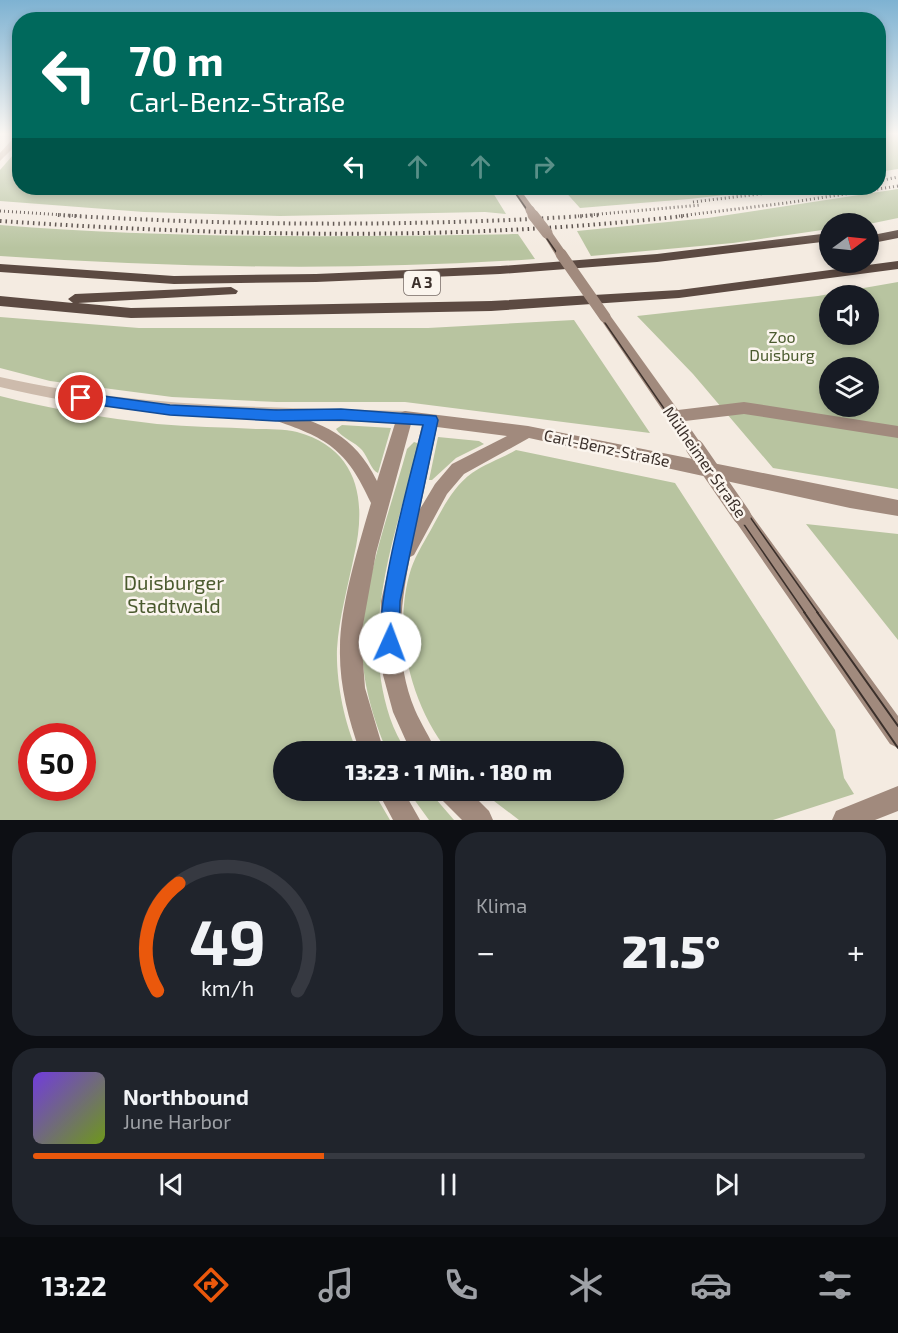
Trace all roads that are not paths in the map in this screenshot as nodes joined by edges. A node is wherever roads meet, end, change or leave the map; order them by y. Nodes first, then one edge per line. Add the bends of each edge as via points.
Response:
1 (520, 195) edge
2 (898, 225) edge
3 (879, 228) edge
4 (898, 234) edge
5 (819, 238) edge
6 (879, 238) edge
7 (819, 248) edge
8 (898, 265) edge
9 (0, 268) edge
10 (7, 302) edge
11 (0, 382) edge
12 (276, 415) junction
13 (674, 416) junction
14 (405, 417) junction
15 (431, 420) junction
16 (528, 432) junction
17 (898, 432) edge
18 (379, 502) junction
19 (898, 507) edge
20 (398, 565) junction
21 (898, 736) edge
22 (367, 741) edge
23 (418, 741) edge
24 (898, 798) edge
25 (396, 801) edge
26 (461, 801) edge
27 (407, 820) edge
28 (480, 820) edge
29 (845, 820) edge

1 - 13 main road, Mülheimer Straße, bridge
2 - 3 highway
4 - 6 highway
5 - 9 highway, A 3 via 657,258 316,278 174,280
7 - 10 highway, A 3 via 734,260 504,281
8 - 10 highway via 679,294 491,306 131,314
11 - 12 street, Carl-Benz-Straße via 58,395 170,410
12 - 14 street, Carl-Benz-Straße
12 - 18 main road via 321,431 349,449 366,471
13 - 17 main road via 744,408
13 - 21 main road, Mülheimer Straße, bridge
14 - 15 main road, Carl-Benz-Straße
14 - 18 main road
15 - 16 main road, Carl-Benz-Straße
15 - 20 main road, Carl-Benz-Straße
16 - 19 main road, Carl-Benz-Straße
16 - 20 main road, Carl-Benz-Straße via 458,469 441,489
18 - 22 main road via 360,581 350,648 354,690
20 - 23 main road, Carl-Benz-Straße via 391,601 390,643 404,712
24 - 29 main road
25 - 27 main road
26 - 28 main road

